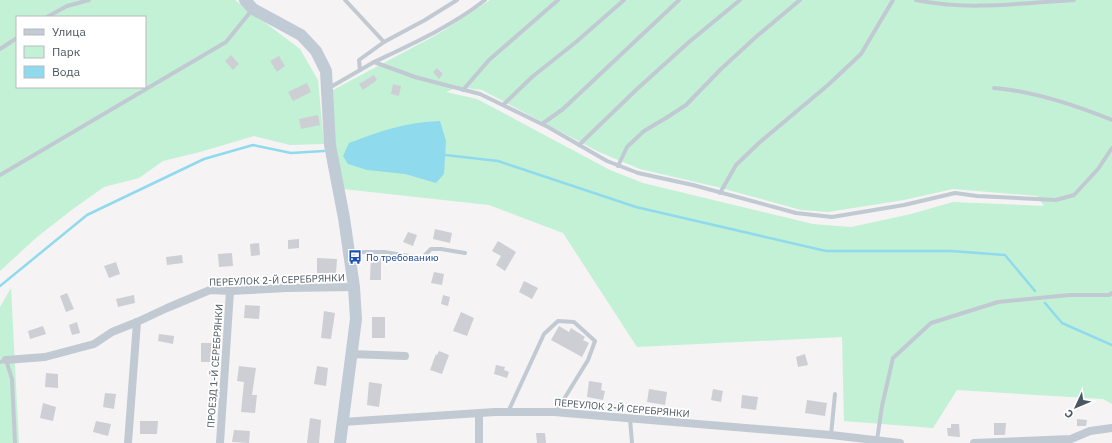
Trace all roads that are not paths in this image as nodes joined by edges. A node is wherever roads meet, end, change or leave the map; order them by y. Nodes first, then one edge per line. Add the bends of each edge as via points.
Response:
1 (89, 0) edge
2 (345, 0) edge
3 (457, 0) edge
4 (485, 0) edge
5 (558, 0) edge
6 (624, 0) edge
7 (679, 0) edge
8 (740, 0) edge
9 (800, 0) edge
10 (893, 0) edge
11 (916, 0) edge
12 (1074, 0) edge
13 (249, 4) edge
14 (49, 16) edge
15 (16, 39) edge
16 (384, 42) junction
17 (0, 49) edge
18 (374, 62) junction
19 (360, 70) junction
20 (994, 88) dead end
21 (327, 89) junction
22 (463, 90) junction
23 (503, 106) junction
24 (1112, 120) edge
25 (542, 124) junction
26 (579, 145) junction
27 (1112, 148) edge
28 (618, 166) junction
29 (0, 175) edge
30 (720, 193) junction
31 (349, 252) junction
32 (465, 252) dead end
33 (354, 287) junction
34 (230, 291) junction
35 (1112, 293) edge
36 (138, 322) junction
37 (351, 354) junction
38 (405, 356) dead end
39 (3, 361) edge
40 (835, 394) dead end
41 (508, 412) junction
42 (479, 413) junction
43 (556, 413) junction
44 (630, 419) junction
45 (342, 422) junction
46 (1112, 428) edge
47 (831, 439) edge
48 (877, 440) junction
49 (15, 443) edge
50 (128, 443) edge
51 (220, 443) edge
52 (340, 443) edge
53 (479, 443) edge
54 (632, 443) edge
55 (900, 443) edge
56 (974, 443) edge

1 - 14 lane via 67,6
2 - 16 lane
3 - 16 lane
4 - 18 lane via 428,36
5 - 22 lane via 489,60
6 - 23 lane via 532,77
7 - 25 lane via 563,109
8 - 26 lane via 653,74
9 - 28 lane via 736,54 686,104 644,131 627,147
10 - 30 lane via 861,54 741,160
11 - 12 lane via 966,6
13 - 21 street via 301,35 316,51 326,71
13 - 29 lane via 226,42
15 - 17 lane
16 - 19 lane via 358,60
18 - 19 lane
18 - 22 lane via 415,77
19 - 21 lane
20 - 24 lane via 1013,89 1084,109
21 - 31 street via 330,145
22 - 23 lane via 480,94
23 - 25 lane
25 - 26 lane
26 - 28 lane
27 - 30 lane via 1098,169 1074,195 1056,200 955,193 904,205 832,217 796,213
28 - 30 lane via 638,174
31 - 32 lane via 384,252 422,258 431,249
31 - 33 street
33 - 34 street, ПЕРЕУЛОК 2-Й СЕРЕБРЯНКИ
33 - 37 street via 356,319
34 - 36 street, ПЕРЕУЛОК 2-Й СЕРЕБРЯНКИ via 210,290
34 - 51 street, ПРОЕЗД 1-Й СЕРЕБРЯНКИ
35 - 48 lane via 1069,294 998,302 932,323 893,358
36 - 39 street, ПЕРЕУЛОК 2-Й СЕРЕБРЯНКИ via 112,332 94,344 45,357
36 - 50 street
37 - 38 street
37 - 45 street
39 - 49 lane via 12,379
40 - 47 lane
41 - 42 street, ПЕРЕУЛОК 2-Й СЕРЕБРЯНКИ
41 - 43 street, ПЕРЕУЛОК 2-Й СЕРЕБРЯНКИ
41 - 43 lane via 544,334 558,321 574,322 595,341 588,360
42 - 45 street, ПЕРЕУЛОК 2-Й СЕРЕБРЯНКИ
42 - 53 street
43 - 44 street, ПЕРЕУЛОК 2-Й СЕРЕБРЯНКИ
44 - 47 street, ПЕРЕУЛОК 2-Й СЕРЕБРЯНКИ
44 - 54 lane
45 - 52 street
46 - 56 street via 1090,431 1071,439
47 - 48 street, ПЕРЕУЛОК 2-Й СЕРЕБРЯНКИ
48 - 55 street, ПЕРЕУЛОК 2-Й СЕРЕБРЯНКИ

